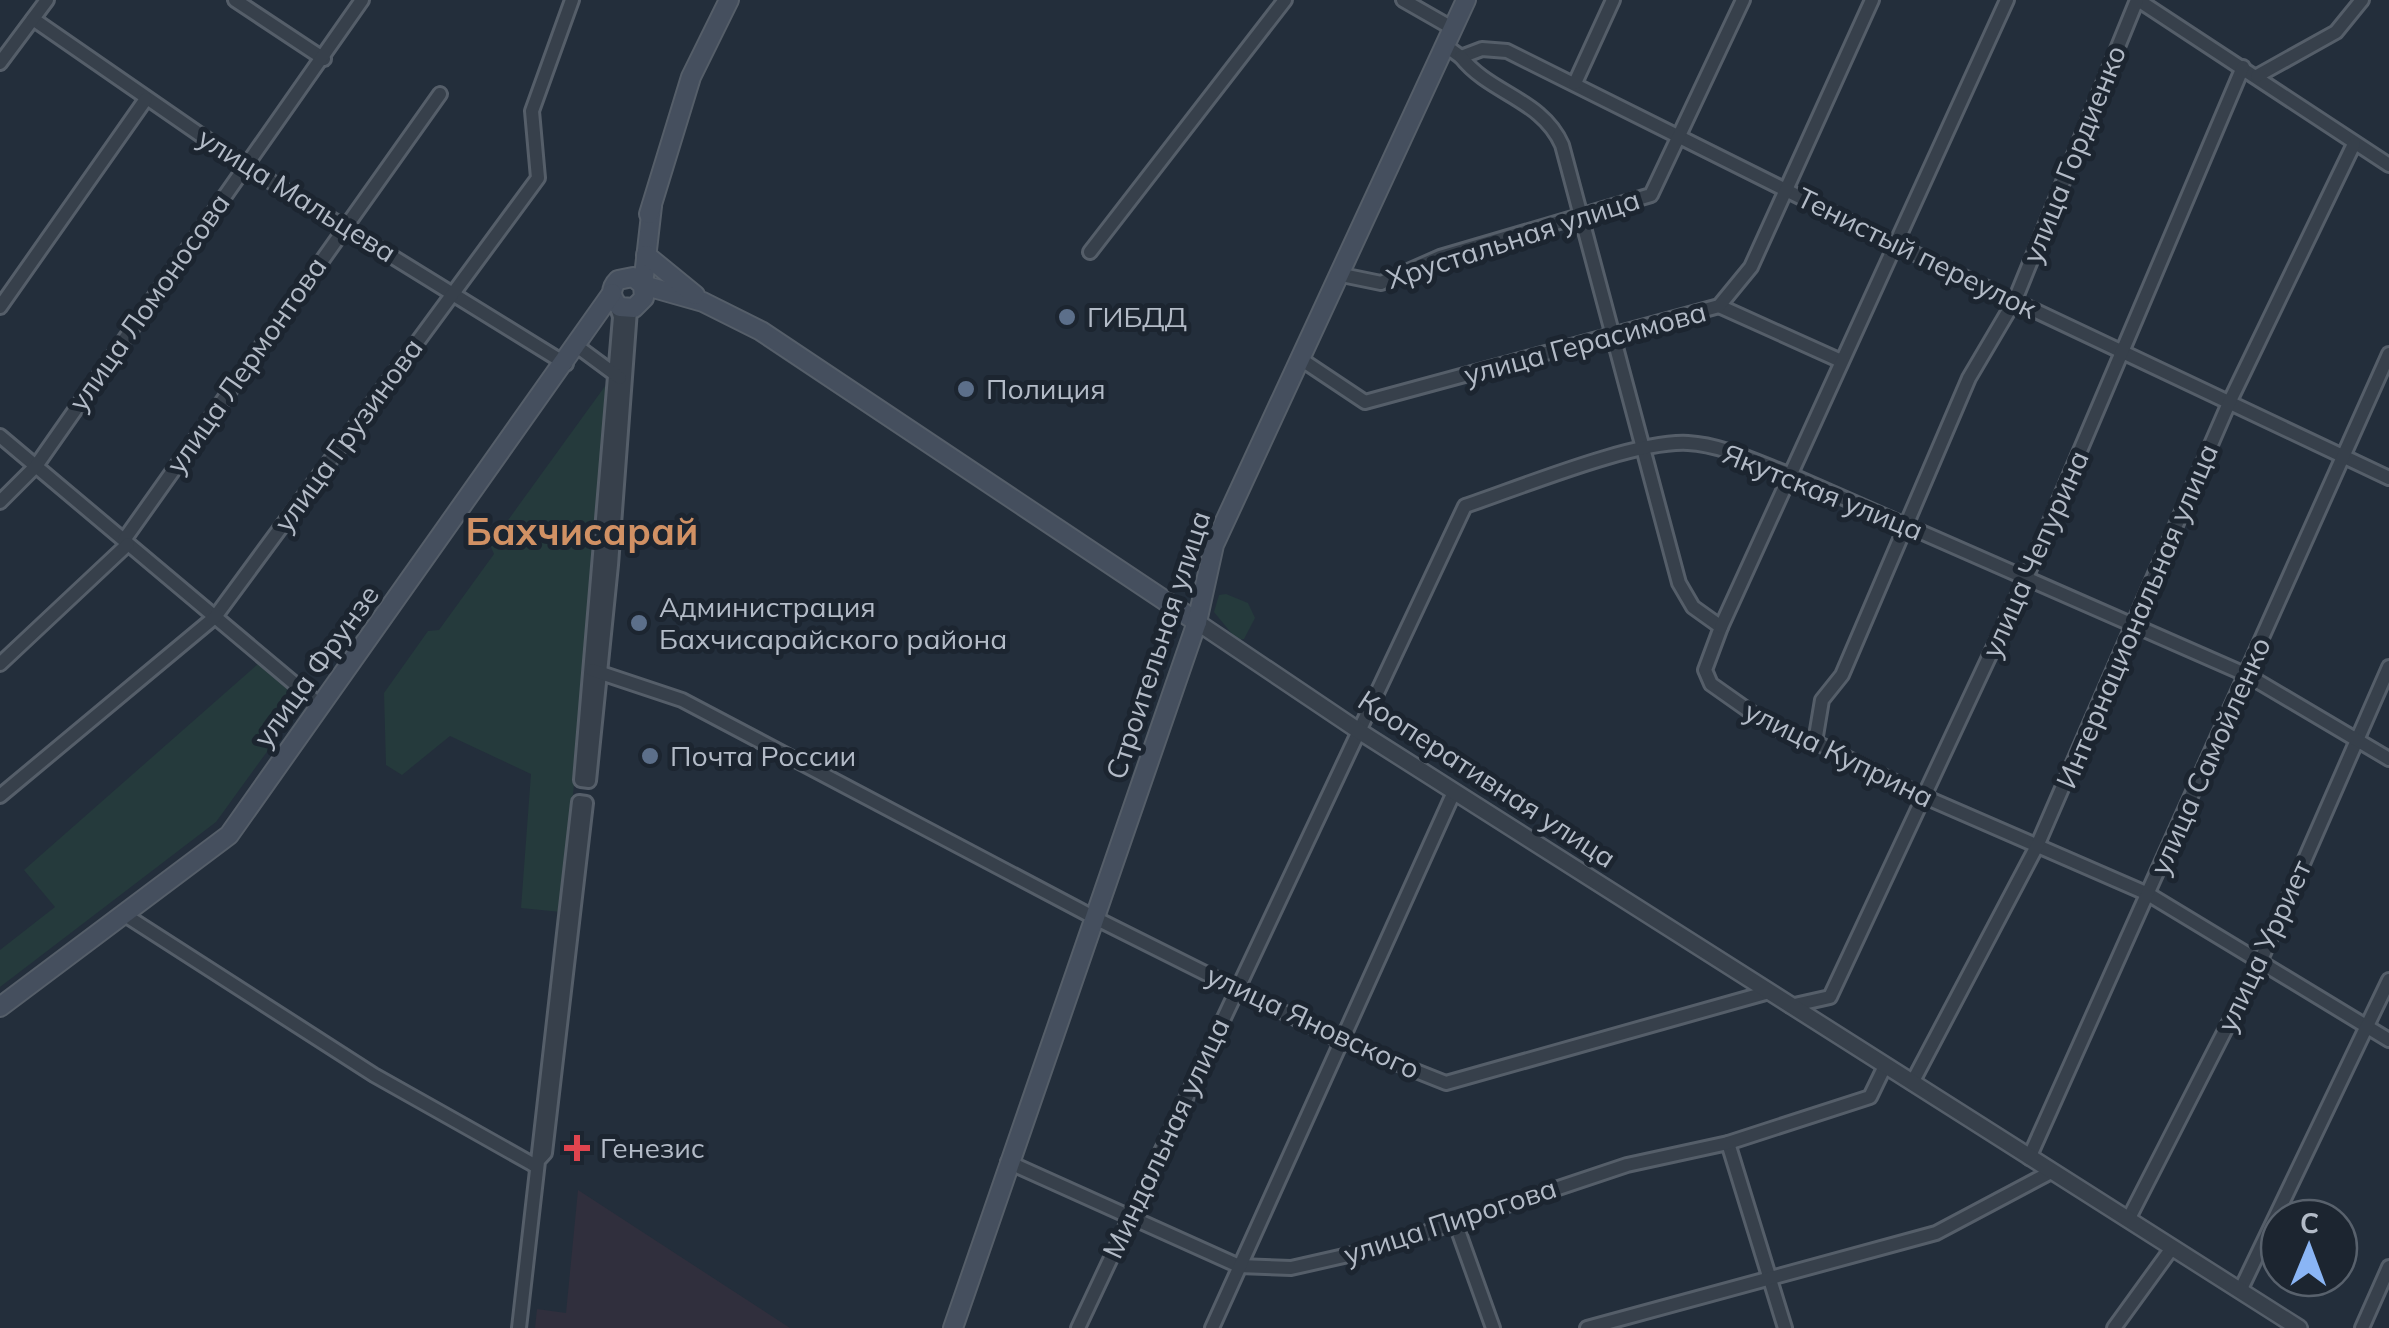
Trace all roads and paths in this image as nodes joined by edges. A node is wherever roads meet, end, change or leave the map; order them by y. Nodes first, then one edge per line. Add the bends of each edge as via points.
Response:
1 (235, 0) edge
2 (362, 0) edge
3 (572, 0) edge
4 (729, 0) edge
5 (1285, 0) edge
6 (1403, 0) edge
7 (1466, 0) edge
8 (1612, 0) edge
9 (1742, 0) edge
10 (1872, 0) edge
11 (2007, 0) edge
12 (2138, 0) edge
13 (2362, 0) edge
14 (38, 7) edge
15 (1453, 44) junction
16 (324, 59) junction
17 (0, 64) edge
18 (2243, 67) junction
19 (2257, 76) junction
20 (1575, 83) junction
21 (440, 94) dead end
22 (146, 99) junction
23 (1678, 136) junction
24 (2354, 144) junction
25 (244, 164) junction
26 (2389, 164) edge
27 (1786, 189) junction
28 (652, 206) junction
29 (1583, 216) junction
30 (345, 226) junction
31 (1892, 244) junction
32 (1090, 252) dead end
33 (646, 255) junction
34 (1342, 275) junction
35 (452, 293) junction
36 (627, 297) junction
37 (2014, 300) junction
38 (703, 302) junction
39 (1719, 306) junction
40 (0, 307) edge
41 (1612, 338) junction
42 (578, 347) junction
43 (2122, 354) junction
44 (2389, 354) edge
45 (1302, 360) junction
46 (1841, 360) junction
47 (566, 364) junction
48 (620, 378) junction
49 (2229, 403) junction
50 (0, 436) edge
51 (1641, 449) junction
52 (2346, 454) junction
53 (36, 466) junction
54 (1791, 474) junction
55 (2389, 478) edge
56 (0, 502) edge
57 (1908, 526) junction
58 (126, 542) junction
59 (2026, 578) junction
60 (216, 617) junction
61 (1198, 622) junction
62 (2134, 626) junction
63 (1721, 627) junction
64 (0, 664) edge
65 (2389, 668) edge
66 (596, 671) junction
67 (2247, 675) junction
68 (321, 706) junction
69 (1360, 732) junction
70 (2356, 739) junction
71 (1815, 742) junction
72 (2389, 759) edge
73 (582, 780) dead end
74 (1454, 792) junction
75 (0, 796) edge
76 (1925, 797) junction
77 (579, 802) dead end
78 (2037, 846) junction
79 (2148, 894) junction
80 (125, 916) junction
81 (1095, 918) junction
82 (2260, 962) junction
83 (2389, 980) edge
84 (1236, 989) junction
85 (1768, 992) junction
86 (1790, 1006) junction
87 (0, 1007) edge
88 (2369, 1027) junction
89 (2389, 1040) edge
90 (1343, 1042) junction
91 (1885, 1066) junction
92 (1912, 1084) junction
93 (1728, 1143) junction
94 (2029, 1158) junction
95 (1008, 1162) junction
96 (534, 1166) junction
97 (2052, 1172) junction
98 (1129, 1216) junction
99 (2128, 1220) junction
100 (1455, 1222) junction
101 (2172, 1248) junction
102 (1239, 1266) junction
103 (2389, 1267) edge
104 (1771, 1278) junction
105 (2240, 1291) junction
106 (2278, 1322) edge
107 (519, 1328) edge
108 (953, 1328) edge
109 (1078, 1328) edge
110 (1212, 1328) edge
111 (1493, 1328) edge
112 (1587, 1328) edge
113 (1784, 1328) edge
114 (2114, 1328) edge
115 (2299, 1328) edge
116 (2362, 1328) edge

1 - 16 street
2 - 16 street, улица Ломоносова
3 - 35 street, улица Грузинова via 532,111 538,178
4 - 28 main road, улица Фрунзе via 690,77
5 - 32 street
6 - 15 street
7 - 15 main road, Строительная улица
8 - 20 street
9 - 23 street, Хрустальная улица
10 - 27 street, улица Герасимова
11 - 31 street, улица Куприна
12 - 18 street
12 - 37 street, улица Гордиенко
13 - 19 street via 2336,32
14 - 17 street
14 - 22 street, улица Мальцева
15 - 20 street, Тенистый переулок via 1507,51
15 - 29 street via 1471,70 1548,120
15 - 34 main road, Строительная улица
16 - 25 street, улица Ломоносова
18 - 19 street
18 - 43 street, улица Чепурина
19 - 24 street
20 - 23 street, Тенистый переулок
21 - 30 street, улица Лермонтова
22 - 25 street, улица Мальцева
22 - 40 street
23 - 27 street, Тенистый переулок
23 - 29 street, Хрустальная улица via 1650,195
24 - 26 street
24 - 49 street, Интернациональная улица
25 - 30 street, улица Мальцева
25 - 53 street, улица Ломоносова
27 - 31 street, Тенистый переулок
27 - 39 street, улица Герасимова via 1751,266
28 - 33 main road
28 - 36 main road, улица Фрунзе
29 - 34 street, Хрустальная улица via 1440,257 1381,284
29 - 41 street
30 - 35 street, улица Мальцева
30 - 58 street, улица Лермонтова
31 - 37 street, Тенистый переулок
31 - 46 street, улица Куприна
33 - 36 main road
33 - 38 main road
34 - 45 main road, Строительная улица
35 - 47 street, улица Мальцева
35 - 60 street, улица Грузинова
36 - 38 main road, Кооперативная улица
36 - 42 main road, улица Фрунзе
36 - 48 street via 620,317
37 - 43 street, Тенистый переулок
37 - 57 street, улица Гордиенко via 1969,378
38 - 61 main road, Кооперативная улица via 761,330
39 - 41 street, улица Герасимова
39 - 46 street
41 - 45 street, улица Герасимова via 1364,402
41 - 51 street
42 - 47 main road, улица Фрунзе
42 - 48 street
43 - 49 street, Тенистый переулок
43 - 59 street, улица Чепурина
44 - 52 street, улица Самойленко
45 - 61 main road, Строительная улица via 1214,546
46 - 54 street, улица Куприна
47 - 68 main road, улица Фрунзе
48 - 66 street
49 - 52 street, Тенистый переулок
49 - 62 street, Интернациональная улица
50 - 53 street
51 - 54 street, Якутская улица via 1668,443 1714,447
51 - 63 street via 1679,583 1693,607
51 - 69 street, Якутская улица via 1464,506
52 - 55 street, Тенистый переулок
52 - 67 street, улица Самойленко
53 - 56 street, улица Ломоносова
53 - 58 street
54 - 57 street, Якутская улица
54 - 63 street, улица Куприна
57 - 59 street, Якутская улица
57 - 71 street, улица Гордиенко via 1842,675 1822,700
58 - 60 street
58 - 64 street, улица Лермонтова
59 - 62 street, Якутская улица
59 - 76 street, улица Чепурина
60 - 68 street
60 - 75 street, улица Грузинова
61 - 69 street, Кооперативная улица
61 - 81 main road, Строительная улица
62 - 67 street, Якутская улица
62 - 78 street, Интернациональная улица
63 - 71 street, улица Куприна via 1705,670 1711,684 1772,728
65 - 70 street, улица Урриет
66 - 73 street via 589,780
66 - 81 street, улица Яновского via 682,700
67 - 70 street, Якутская улица
67 - 79 street, улица Самойленко
68 - 80 main road, улица Фрунзе via 229,835
69 - 74 street, Кооперативная улица
69 - 84 street, Миндальная улица
70 - 72 street, Якутская улица
70 - 82 street, улица Урриет
71 - 76 street, улица Куприна
74 - 85 street, Кооперативная улица
74 - 90 street
76 - 78 street, улица Куприна
76 - 86 street, улица Чепурина via 1830,997
77 - 96 street
78 - 79 street, улица Куприна
78 - 92 street, Интернациональная улица
79 - 82 street, улица Куприна
79 - 94 street, улица Самойленко
80 - 87 main road, улица Фрунзе
80 - 96 street via 374,1075
81 - 84 street, улица Яновского
81 - 95 main road, Строительная улица
82 - 88 street, улица Куприна
82 - 99 street, улица Урриет
83 - 88 street
84 - 90 street, улица Яновского
84 - 98 street, Миндальная улица
85 - 86 street, Кооперативная улица
85 - 90 street, улица Яновского via 1446,1083
86 - 91 street, Кооперативная улица
88 - 89 street, улица Куприна
88 - 105 street
90 - 102 street
91 - 92 street, Кооперативная улица
91 - 93 street, улица Пирогова via 1870,1097
92 - 94 street, Кооперативная улица
93 - 100 street, улица Пирогова via 1627,1165
93 - 104 street
94 - 97 street, Кооперативная улица
95 - 98 street, улица Пирогова
95 - 108 main road, Строительная улица
96 - 107 street
97 - 99 street, Кооперативная улица
97 - 104 street via 1936,1233
98 - 102 street, улица Пирогова
98 - 109 street, Миндальная улица
99 - 101 street, Кооперативная улица
100 - 102 street, улица Пирогова via 1292,1268
100 - 111 street
101 - 105 street, Кооперативная улица
101 - 114 street
102 - 110 street
103 - 116 street
104 - 112 street
104 - 113 street
105 - 106 street, Кооперативная улица
106 - 115 street, Кооперативная улица

